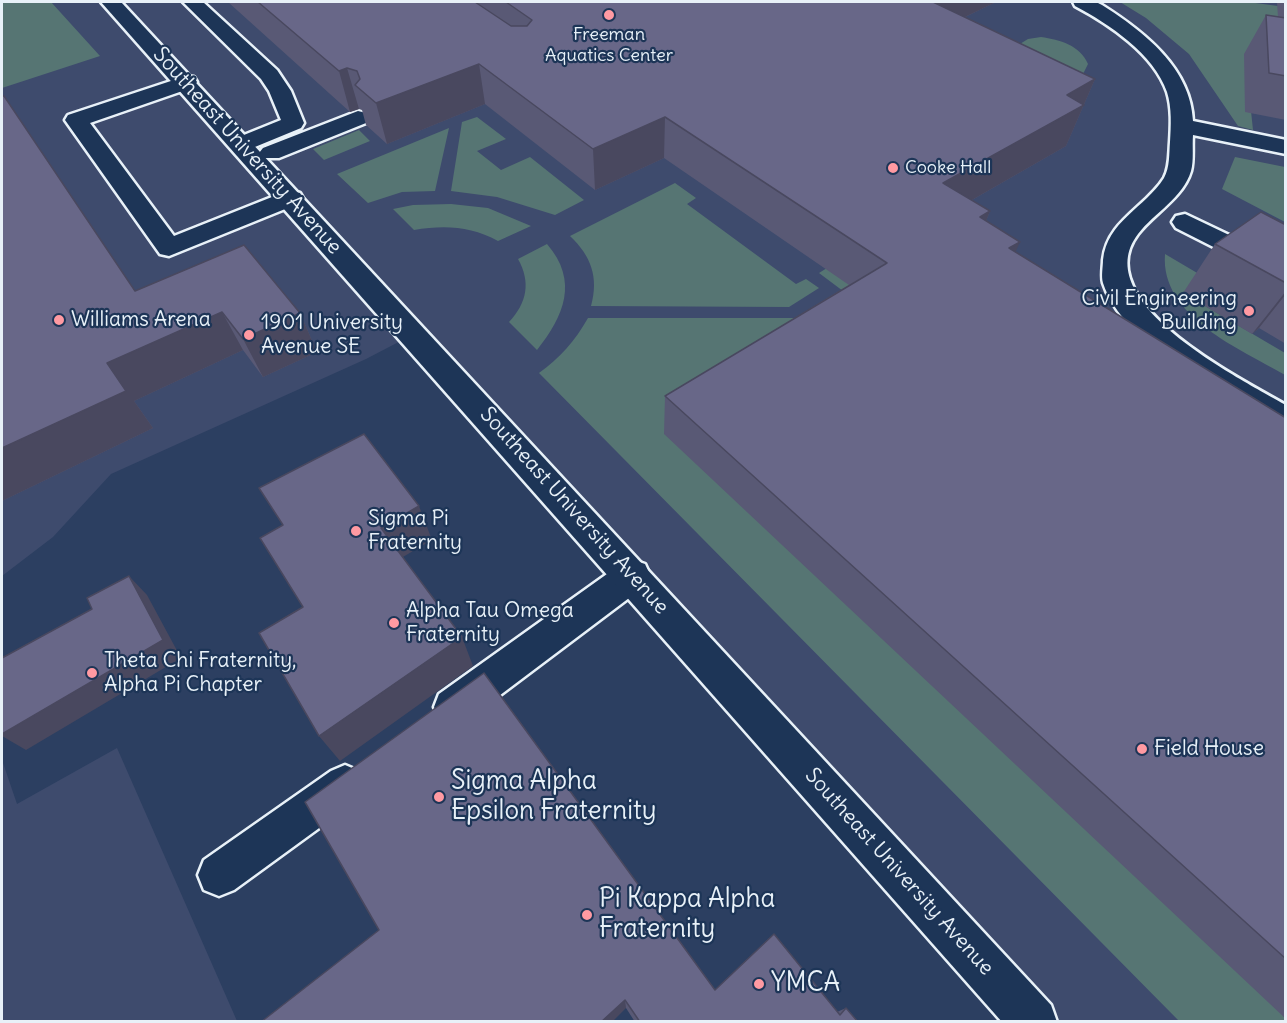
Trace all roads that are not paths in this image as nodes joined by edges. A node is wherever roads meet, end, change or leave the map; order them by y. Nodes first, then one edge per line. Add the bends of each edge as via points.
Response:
1 (111, 2) edge
2 (192, 2) edge
3 (1082, 2) edge
4 (186, 82) junction
5 (293, 123) junction
6 (1183, 126) junction
7 (1286, 147) edge
8 (249, 151) junction
9 (291, 198) junction
10 (1185, 222) dead end
11 (1267, 263) edge
12 (1286, 420) edge
13 (633, 575) junction
14 (428, 725) edge
15 (370, 767) edge
16 (219, 875) dead end
17 (1034, 1022) edge

1 - 4 main road, Southeast University Avenue
2 - 5 main road via 269,75
3 - 6 main road via 1144,46 1176,87
4 - 8 main road, Southeast University Avenue
4 - 9 main road via 76,120 169,248
5 - 8 main road
5 - 8 main road via 350,111
6 - 7 main road
6 - 12 main road via 1179,173 1166,194 1122,234 1115,261 1117,283 1132,309 1166,342 1200,368
8 - 9 main road, Southeast University Avenue
9 - 13 main road, Southeast University Avenue
10 - 11 main road
13 - 14 main road
13 - 17 main road, Southeast University Avenue
15 - 16 main road

